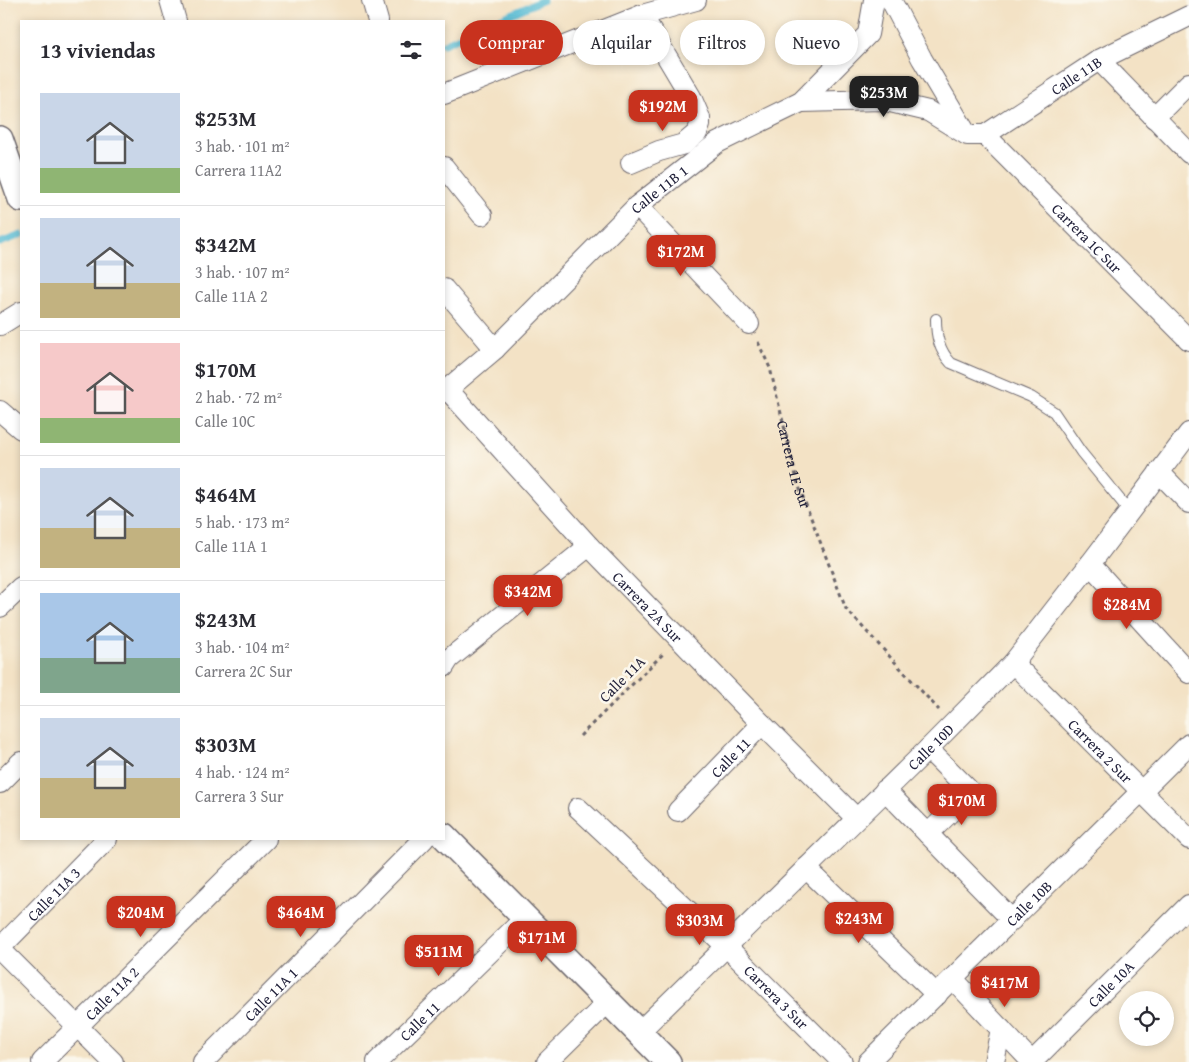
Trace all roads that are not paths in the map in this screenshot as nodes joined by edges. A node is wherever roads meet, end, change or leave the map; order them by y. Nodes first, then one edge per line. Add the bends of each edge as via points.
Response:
1 (170, 0) edge
2 (372, 0) edge
3 (696, 0) edge
4 (874, 0) edge
5 (891, 0) edge
6 (642, 15) junction
7 (1189, 16) edge
8 (176, 20) edge
9 (378, 20) edge
10 (1099, 60) junction
11 (1189, 83) edge
12 (445, 94) edge
13 (801, 102) junction
14 (1154, 118) junction
15 (700, 125) junction
16 (976, 135) junction
17 (0, 139) edge
18 (717, 143) junction
19 (1189, 153) edge
20 (631, 163) dead end
21 (445, 168) edge
22 (20, 196) edge
23 (637, 206) junction
24 (482, 215) dead end
25 (445, 290) edge
26 (20, 313) edge
27 (936, 319) dead end
28 (749, 324) road end
29 (0, 326) edge
30 (1189, 340) edge
31 (495, 349) junction
32 (446, 391) edge
33 (0, 411) edge
34 (20, 428) edge
35 (1189, 432) edge
36 (1159, 472) junction
37 (1189, 503) edge
38 (1130, 512) junction
39 (589, 546) junction
40 (1090, 564) junction
41 (20, 588) edge
42 (0, 607) edge
43 (1013, 663) junction
44 (445, 665) edge
45 (1189, 673) edge
46 (762, 724) junction
47 (1189, 744) edge
48 (928, 749) junction
49 (20, 763) edge
50 (0, 783) edge
51 (885, 790) junction
52 (1142, 792) junction
53 (578, 808) dead end
54 (678, 811) dead end
55 (856, 818) junction
56 (928, 834) junction
57 (445, 837) edge
58 (1189, 838) edge
59 (106, 840) edge
60 (265, 840) edge
61 (423, 840) edge
62 (806, 868) junction
63 (1189, 905) edge
64 (525, 918) junction
65 (1012, 920) junction
66 (726, 946) junction
67 (0, 949) edge
68 (953, 979) junction
69 (936, 995) junction
70 (608, 1002) junction
71 (78, 1026) junction
72 (1001, 1029) junction
73 (639, 1032) junction
74 (42, 1062) edge
75 (113, 1062) edge
76 (203, 1062) edge
77 (377, 1062) edge
78 (547, 1062) edge
79 (668, 1062) edge
80 (842, 1062) edge
81 (868, 1062) edge
82 (994, 1062) edge
83 (1032, 1062) edge

1 - 8 street
2 - 9 street
3 - 6 street
4 - 13 street, Calle 11B 1 via 868,34
5 - 16 street, Carrera 1C Sur via 922,59
6 - 12 street
6 - 15 street via 691,97
7 - 10 street, Calle 11B
10 - 14 street
10 - 16 street, Calle 11B
11 - 14 street
13 - 16 street via 882,100 928,111
13 - 18 street, Calle 11B 1
14 - 19 street
15 - 18 street
15 - 20 street via 697,133 684,144
16 - 30 street, Carrera 1C Sur
17 - 22 street
18 - 23 street, Calle 11B 1
21 - 24 street
23 - 28 street
23 - 31 street, Calle 11B 1
25 - 31 street
26 - 29 street
27 - 38 lane via 936,334 942,353 951,363 1031,397 1054,412 1081,452
31 - 32 street, Calle 11B 1
32 - 39 street, Carrera 2A Sur
33 - 34 street
35 - 36 street, Calle 10D
36 - 37 street
36 - 38 street, Calle 10D
38 - 40 street, Calle 10D
39 - 44 street
39 - 46 street, Carrera 2A Sur
40 - 43 street, Calle 10D
40 - 45 street
41 - 42 street
43 - 48 street, Calle 10D
43 - 52 street, Carrera 2 Sur
46 - 54 street, Calle 11
46 - 55 street, Carrera 2A Sur
47 - 52 street, Calle 10B
48 - 51 street, Calle 10D
48 - 56 street via 970,792
49 - 50 street
51 - 55 street, Calle 10D
51 - 56 street
52 - 58 street, Carrera 2 Sur
52 - 65 street, Calle 10B
53 - 66 street, Carrera 3 Sur
55 - 62 street, Calle 10D
56 - 65 street
57 - 64 street
59 - 67 street, Calle 11A 3
60 - 71 street, Calle 11A 2
61 - 76 street, Calle 11A 1
62 - 66 street, Calle 10D
62 - 69 street
63 - 83 street, Calle 10A
64 - 70 street
64 - 77 street, Calle 11
65 - 68 street, Calle 10B
66 - 73 street, Calle 10D
66 - 80 street, Carrera 3 Sur
67 - 71 street
68 - 69 street, Calle 10B
68 - 72 street
69 - 81 street, Calle 10B
70 - 73 street
70 - 78 street
71 - 74 street, Calle 11A 2
71 - 75 street
72 - 82 street
72 - 83 street
73 - 79 street

